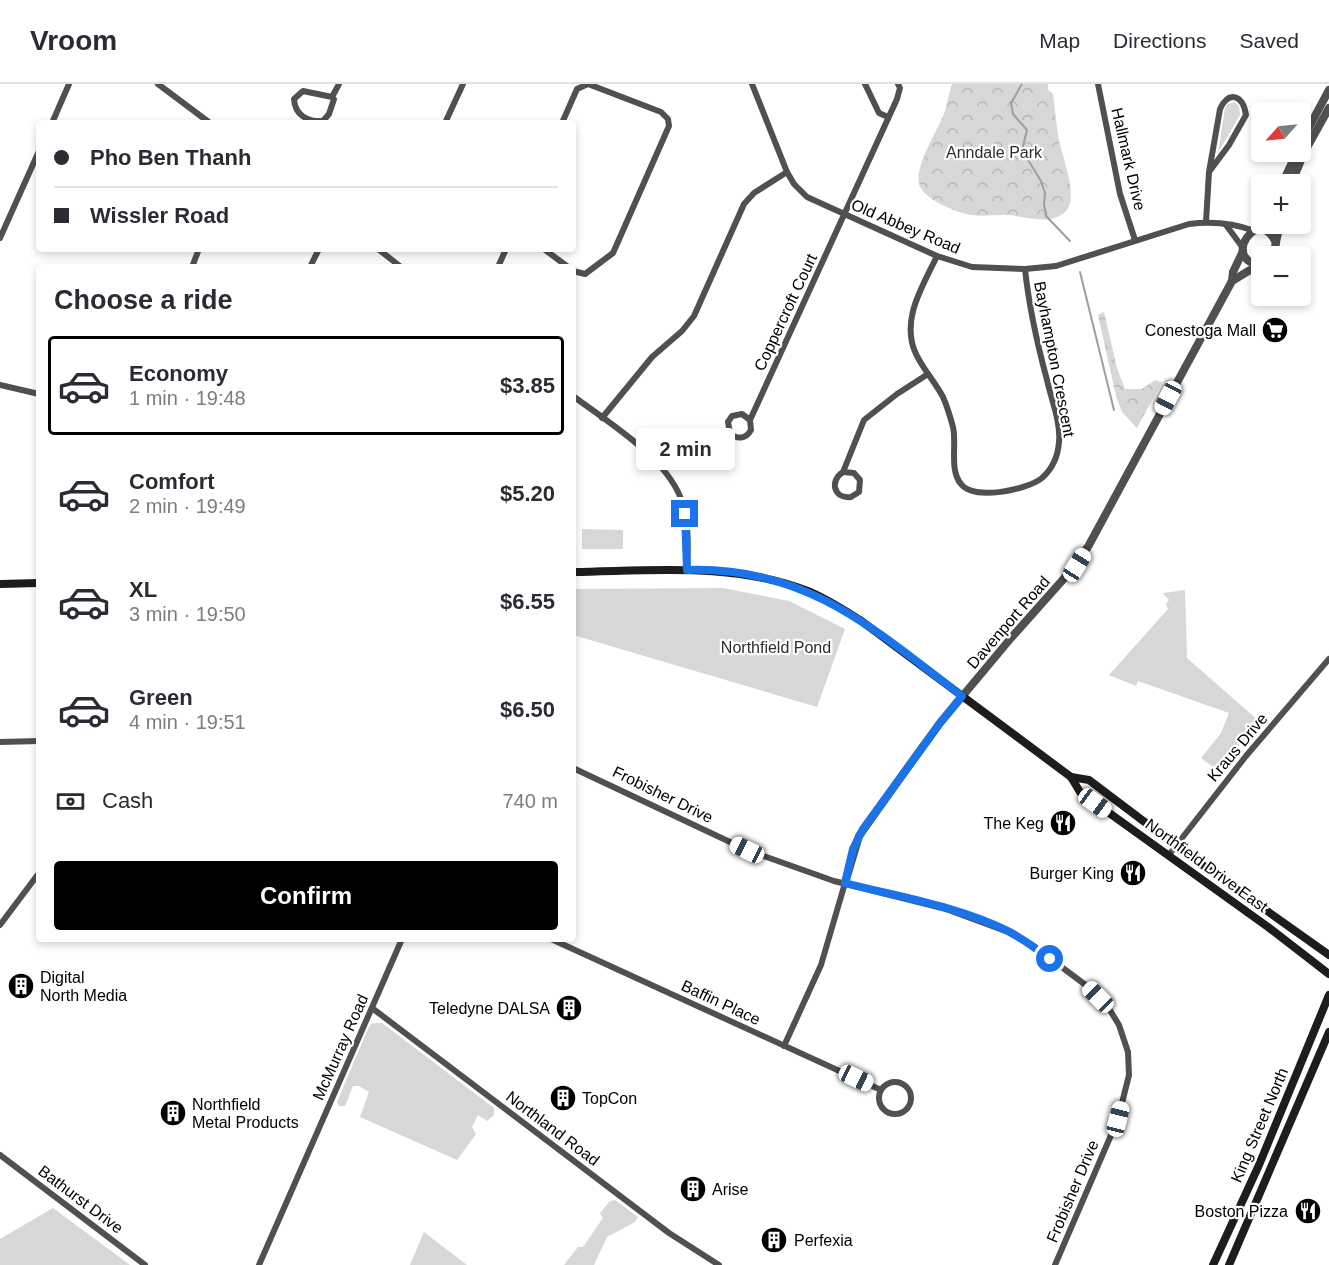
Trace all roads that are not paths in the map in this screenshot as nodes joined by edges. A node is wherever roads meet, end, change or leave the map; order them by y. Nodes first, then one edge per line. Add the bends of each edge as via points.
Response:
1 (69, 84) edge
2 (339, 84) edge
3 (463, 84) edge
4 (752, 84) edge
5 (865, 84) edge
6 (898, 84) edge
7 (1098, 84) edge
8 (162, 85) edge
9 (1329, 90) edge
10 (332, 97) junction
11 (1329, 108) edge
12 (888, 117) junction
13 (53, 120) edge
14 (206, 120) edge
15 (308, 120) edge
16 (323, 120) edge
17 (446, 120) edge
18 (563, 120) edge
19 (1311, 124) edge
20 (36, 158) edge
21 (787, 172) junction
22 (1209, 172) junction
23 (1295, 174) edge
24 (845, 215) junction
25 (1206, 222) junction
26 (1226, 225) junction
27 (1251, 229) edge
28 (1251, 233) edge
29 (1269, 234) edge
30 (1278, 234) edge
31 (0, 238) edge
32 (1135, 240) junction
33 (1276, 243) junction
34 (1275, 246) edge
35 (1243, 250) junction
36 (382, 252) edge
37 (548, 252) edge
38 (937, 256) junction
39 (1251, 260) edge
40 (397, 264) edge
41 (564, 264) edge
42 (1025, 269) junction
43 (1251, 270) edge
44 (576, 272) edge
45 (1232, 280) junction
46 (928, 374) junction
47 (0, 385) edge
48 (36, 393) edge
49 (576, 398) edge
50 (603, 418) junction
51 (750, 420) dead end
52 (843, 472) junction
53 (687, 570) junction
54 (576, 572) edge
55 (36, 583) edge
56 (0, 584) edge
57 (1329, 659) edge
58 (962, 696) junction
59 (36, 741) edge
60 (0, 742) edge
61 (576, 769) edge
62 (1071, 777) junction
63 (1176, 845) junction
64 (1168, 856) junction
65 (36, 877) edge
66 (845, 883) junction
67 (0, 925) edge
68 (401, 942) edge
69 (558, 942) edge
70 (1329, 955) edge
71 (1329, 974) edge
72 (1329, 995) edge
73 (372, 1008) junction
74 (1329, 1032) edge
75 (784, 1046) junction
76 (880, 1090) junction
77 (0, 1155) edge
78 (145, 1265) edge
79 (259, 1265) edge
80 (719, 1265) edge
81 (1055, 1265) edge
82 (1213, 1265) edge
83 (1229, 1265) edge

1 - 13 street
2 - 10 street
3 - 17 street
4 - 21 street, Old Abbey Road
5 - 12 street via 879,113
6 - 12 street, Coppercroft Court via 897,99
7 - 32 street, Hallmark Drive via 1120,194
8 - 14 street
9 - 19 street
10 - 15 street via 303,91 294,99 294,108
10 - 16 street via 332,106
11 - 23 street
12 - 24 street, Coppercroft Court
18 - 44 street via 577,89 588,84 661,112 669,126 613,253 585,274
20 - 31 street
21 - 24 street, Old Abbey Road via 807,197
21 - 50 street via 744,204 694,316 682,332 652,357
22 - 22 street via 1246,115 1238,98 1224,100 1220,109
22 - 25 street
24 - 38 street, Old Abbey Road
24 - 51 street, Coppercroft Court
25 - 26 street, Old Abbey Road
25 - 32 street, Old Abbey Road
26 - 27 street, Old Abbey Road
26 - 35 street
28 - 35 street, Davenport Road via 1245,237
29 - 33 street
30 - 33 street
32 - 42 street, Old Abbey Road via 1056,266
33 - 34 street
35 - 39 street
35 - 45 street, Davenport Road
36 - 40 street
37 - 41 street
38 - 42 street, Old Abbey Road via 972,267
38 - 46 street, Bayhampton Crescent via 911,318 916,353
42 - 46 street, Bayhampton Crescent via 1029,308 1059,440 1053,465 1041,479 1026,488 997,492 977,492 961,485 955,468 954,434 948,410
43 - 45 street
45 - 58 street, Davenport Road via 1077,565
46 - 52 street via 864,420
47 - 48 street
49 - 50 street
50 - 53 street via 655,460 671,479 685,514
52 - 52 street via 837,476 834,487 840,496 851,497 858,492 860,480 854,473
53 - 54 main road, Northfield Drive East
53 - 58 main road, Northfield Drive East via 750,574 810,592 860,620
55 - 56 main road
57 - 63 street, Kraus Drive
58 - 62 main road, Northfield Drive East
58 - 66 street, Davenport Road via 863,829 853,849
59 - 60 street
61 - 66 street, Frobisher Drive via 747,850
62 - 63 main road, Northfield Drive East via 1089,780
62 - 64 main road, Northfield Drive East via 1080,792
63 - 64 street, Kraus Drive
63 - 70 main road, Northfield Drive East
64 - 71 main road, Northfield Drive East
65 - 67 street
66 - 75 street, Davenport Road via 821,965
66 - 81 street, Frobisher Drive via 946,909 1008,932 1088,986 1119,1025 1130,1075 1118,1119
68 - 73 street, McMurray Road
69 - 75 street, Baffin Place
72 - 82 main road, King Street North
73 - 79 street, McMurray Road
73 - 80 street, Northland Road via 669,1233
74 - 83 main road, King Street North
75 - 76 street, Baffin Place
76 - 76 street via 879,1100 886,1112 898,1114 910,1105 911,1094 902,1083 890,1082
77 - 78 street, Bathurst Drive

